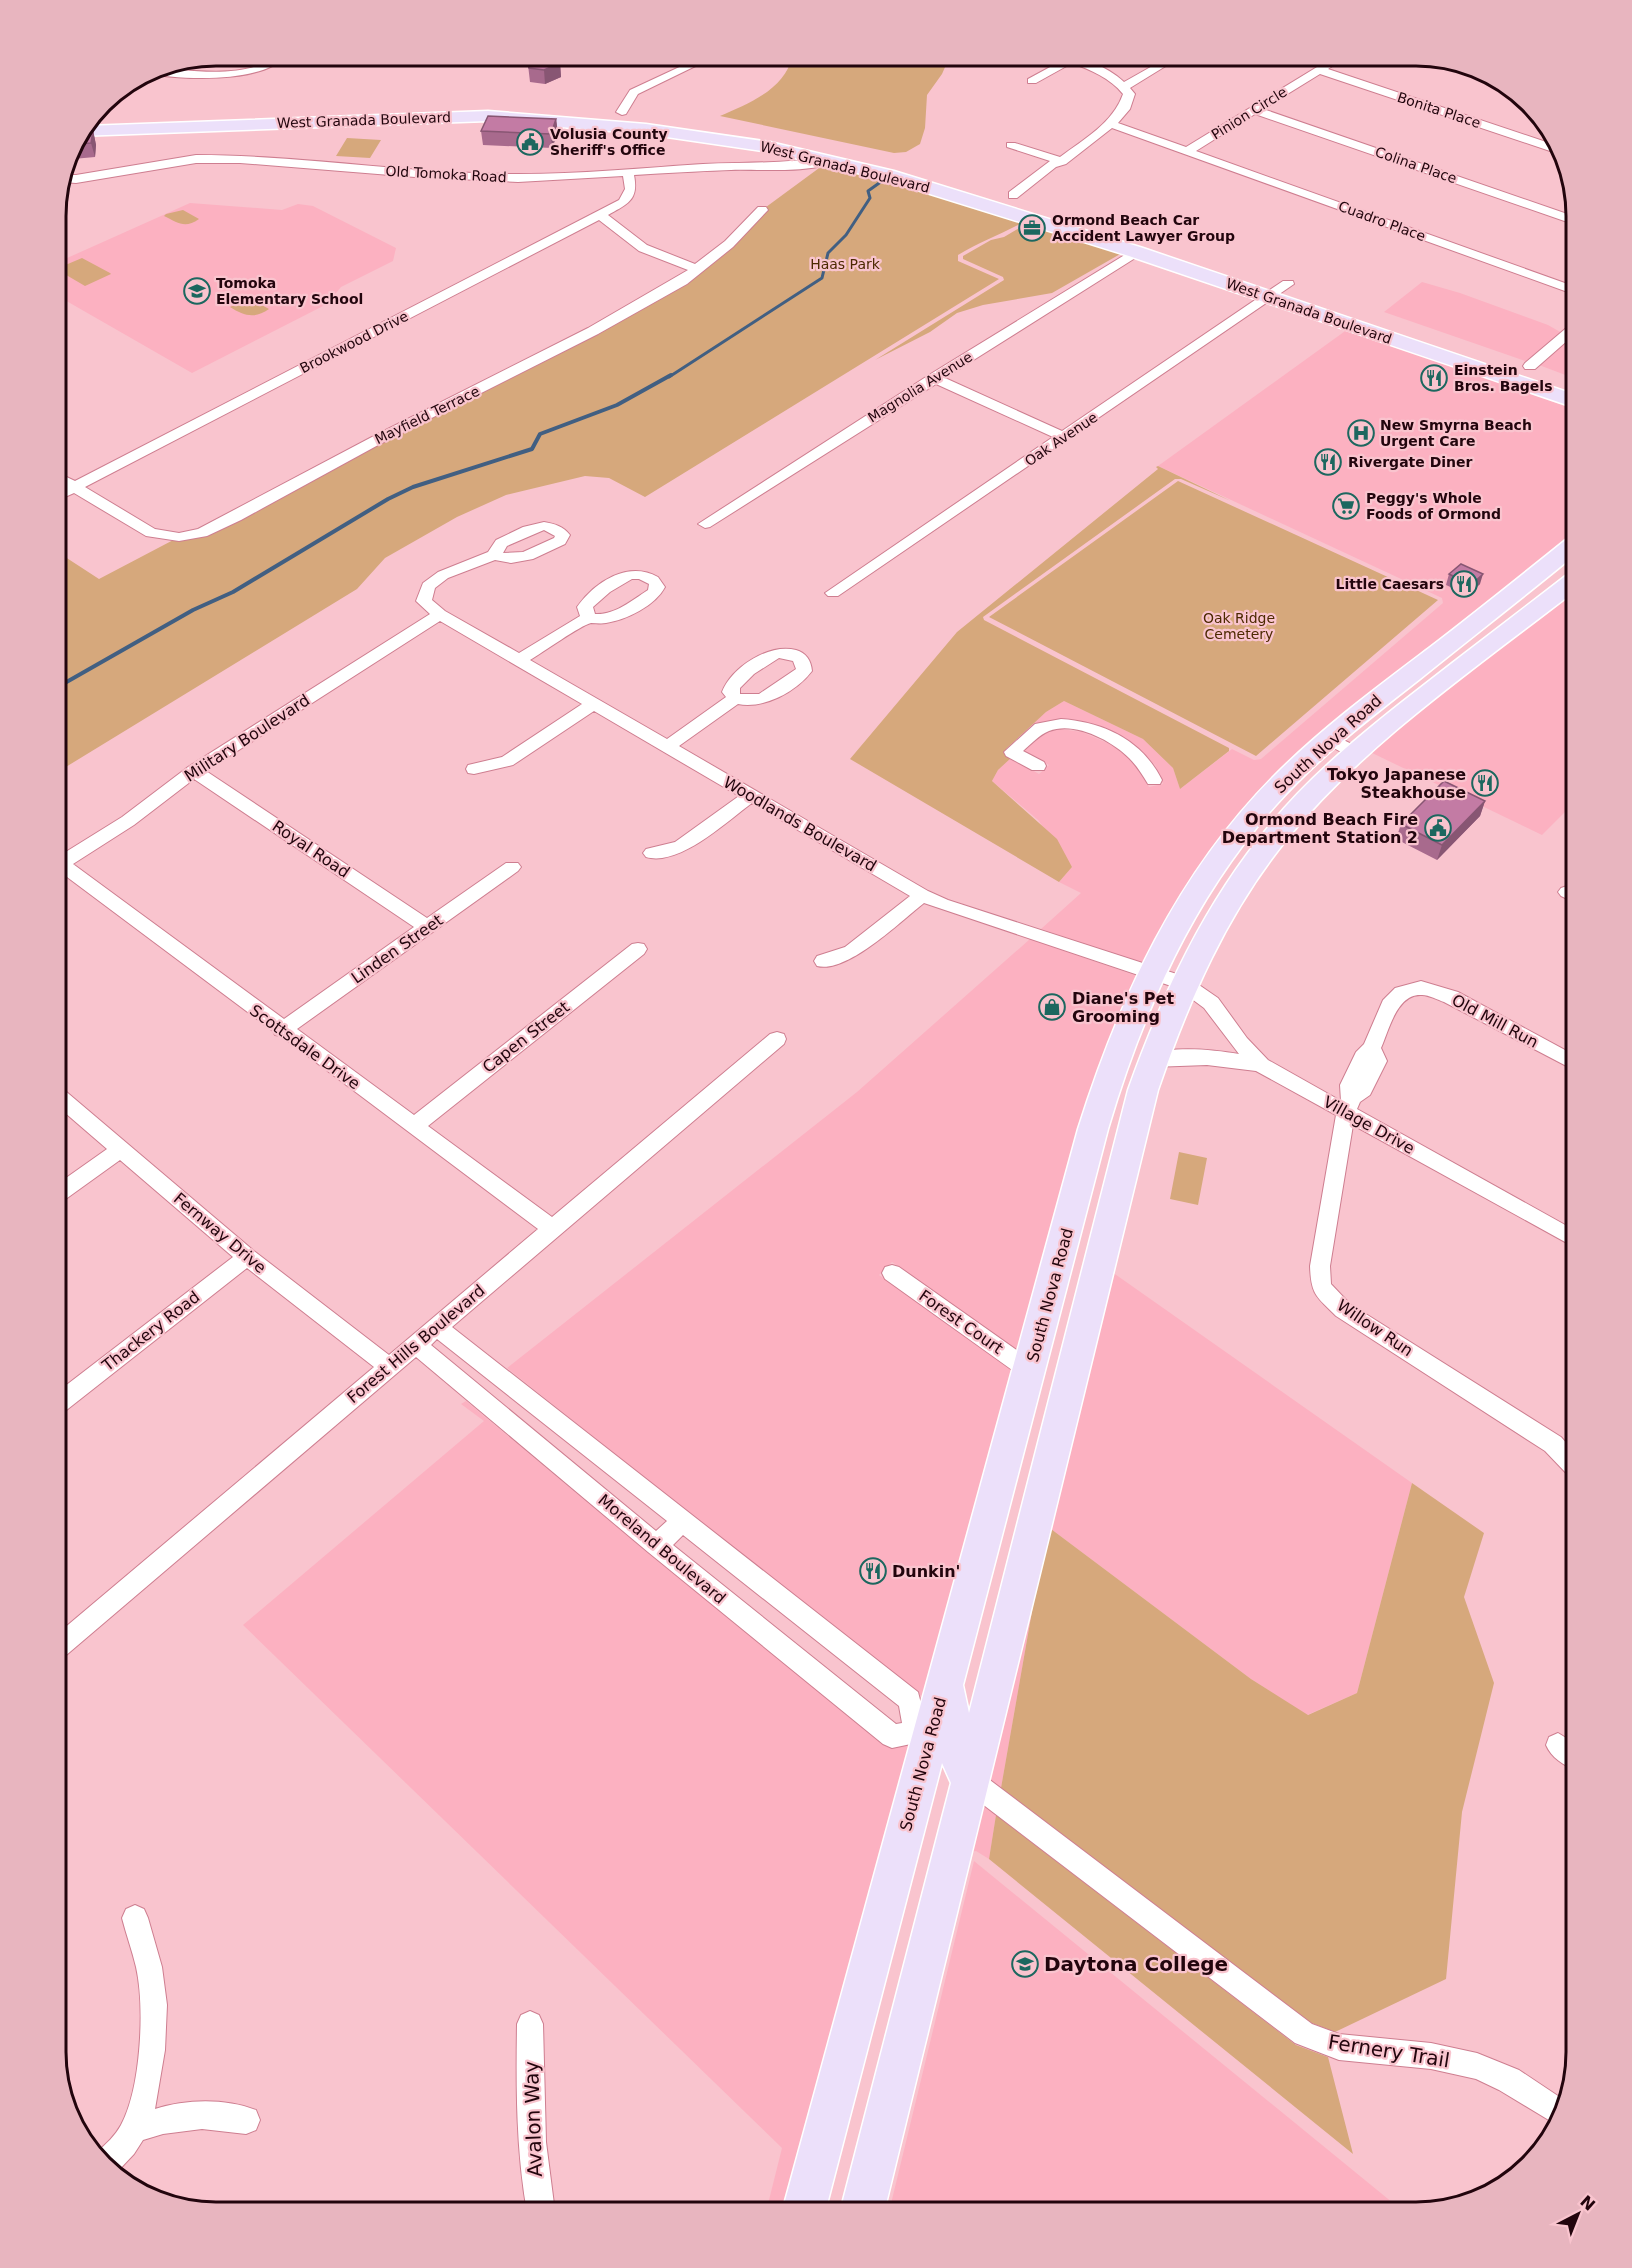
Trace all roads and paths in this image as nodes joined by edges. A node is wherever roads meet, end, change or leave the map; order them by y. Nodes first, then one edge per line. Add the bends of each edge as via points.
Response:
1 (268, 66) edge
2 (690, 66) edge
3 (1055, 66) edge
4 (1089, 66) edge
5 (1159, 66) edge
6 (1325, 66) edge
7 (1318, 70) junction
8 (178, 71) edge
9 (1032, 81) dead end
10 (1124, 87) junction
11 (1255, 110) junction
12 (384, 111) junction
13 (104, 117) edge
14 (621, 119) junction
15 (1111, 123) junction
16 (93, 132) edge
17 (1011, 145) dead end
18 (828, 147) junction
19 (1549, 147) edge
20 (1187, 151) junction
21 (1062, 161) junction
22 (913, 164) dead end
23 (934, 171) dead end
24 (628, 173) junction
25 (71, 179) edge
26 (961, 197) junction
27 (1019, 197) junction
28 (762, 210) dead end
29 (600, 215) junction
30 (1566, 218) edge
31 (1114, 226) dead end
32 (1136, 243) junction
33 (698, 270) junction
34 (1288, 284) junction
35 (1566, 287) edge
36 (1268, 297) junction
37 (1566, 335) edge
38 (1530, 366) junction
39 (934, 378) junction
40 (1566, 379) edge
41 (1566, 399) edge
42 (1064, 437) junction
43 (66, 482) edge
44 (74, 487) junction
45 (66, 491) edge
46 (705, 524) dead end
47 (1566, 551) edge
48 (494, 555) dead end
49 (1539, 573) junction
50 (1566, 587) edge
51 (833, 593) dead end
52 (1533, 612) junction
53 (440, 614) junction
54 (588, 618) dead end
55 (519, 660) junction
56 (735, 698) dead end
57 (593, 704) junction
58 (1329, 738) junction
59 (667, 747) junction
60 (1356, 753) junction
61 (1038, 766) dead end
62 (474, 769) dead end
63 (194, 771) junction
64 (1154, 780) dead end
65 (750, 796) junction
66 (652, 853) dead end
67 (66, 860) edge
68 (512, 867) dead end
69 (66, 871) edge
70 (922, 895) junction
71 (427, 927) junction
72 (638, 949) dead end
73 (823, 961) dead end
74 (1151, 973) junction
75 (1183, 983) junction
76 (282, 1030) junction
77 (777, 1040) dead end
78 (1566, 1059) edge
79 (1152, 1060) junction
80 (1261, 1065) junction
81 (66, 1102) edge
82 (1349, 1105) junction
83 (414, 1126) junction
84 (121, 1149) junction
85 (66, 1188) edge
86 (552, 1228) junction
87 (1566, 1234) edge
88 (247, 1257) junction
89 (892, 1273) dead end
90 (437, 1327) junction
91 (416, 1345) junction
92 (389, 1367) junction
93 (1030, 1371) junction
94 (66, 1397) edge
95 (1058, 1427) junction
96 (586, 1444) junction
97 (1566, 1458) edge
98 (562, 1467) junction
99 (683, 1521) junction
100 (656, 1545) junction
101 (66, 1641) edge
102 (946, 1679) junction
103 (922, 1738) junction
104 (969, 1779) junction
105 (955, 1835) junction
106 (135, 1918) dead end
107 (530, 2024) dead end
108 (1555, 2110) edge
109 (246, 2120) dead end
110 (134, 2130) junction
111 (111, 2159) edge
112 (539, 2202) edge
113 (806, 2202) edge
114 (864, 2202) edge

1 - 8 street via 242,72
2 - 14 street via 634,92
3 - 9 street
4 - 10 street
5 - 10 street
6 - 7 street, Pinion Circle
7 - 11 street, Pinion Circle
7 - 19 street, Bonita Place
10 - 15 street via 1129,94 1124,109
11 - 20 street, Pinion Circle
11 - 30 street, Colina Place
12 - 13 main road, West Granada Boulevard
12 - 14 main road, West Granada Boulevard
12 - 14 main road, West Granada Boulevard via 398,112 430,103 538,105
12 - 16 main road, West Granada Boulevard via 333,121
14 - 18 main road, West Granada Boulevard via 738,142
14 - 18 main road, West Granada Boulevard via 668,116
15 - 20 street, Cuadro Place
15 - 21 street
17 - 21 street
18 - 22 main road, West Granada Boulevard
18 - 24 street, Old Tomoka Road via 796,166
18 - 26 main road, West Granada Boulevard via 888,175
20 - 35 street, Cuadro Place
21 - 27 street via 1061,166
23 - 27 main road, West Granada Boulevard
24 - 25 street, Old Tomoka Road via 486,177 196,159
24 - 29 street, Brookwood Drive via 631,189 624,202
26 - 27 main road via 995,201
26 - 32 main road, West Granada Boulevard
27 - 31 main road, West Granada Boulevard
28 - 33 street, Mayfield Terrace
29 - 33 street via 643,248
29 - 44 street, Brookwood Drive
32 - 34 main road, West Granada Boulevard via 1186,250
32 - 36 main road, West Granada Boulevard
32 - 39 street, Magnolia Avenue
33 - 44 street, Mayfield Terrace via 592,331 202,533 179,537 151,533
34 - 36 street, Oak Avenue
34 - 38 main road, West Granada Boulevard
36 - 41 main road, West Granada Boulevard
36 - 42 street, Oak Avenue
37 - 38 street
38 - 40 main road, West Granada Boulevard
39 - 42 street
39 - 46 street, Magnolia Avenue
42 - 51 street, Oak Avenue
43 - 44 street, Mayfield Terrace
44 - 45 street, Brookwood Drive
47 - 49 main road, South Nova Road
48 - 53 street via 443,575 428,586 424,601
49 - 52 main road via 1543,589
49 - 58 main road, South Nova Road
50 - 52 main road, South Nova Road
52 - 60 main road, South Nova Road
53 - 55 street, Woodlands Boulevard
53 - 63 street, Military Boulevard
54 - 55 street
55 - 57 street, Woodlands Boulevard
56 - 59 street
57 - 59 street, Woodlands Boulevard
57 - 62 street via 507,761
58 - 60 street
58 - 74 main road, South Nova Road via 1266,799 1217,860
59 - 65 street, Woodlands Boulevard
60 - 75 main road, South Nova Road via 1306,801 1260,856 1219,916
61 - 64 street via 1012,752 1041,728 1061,724 1085,727 1124,745 1148,768
63 - 67 street, Military Boulevard via 128,821
63 - 71 street, Royal Road
65 - 66 street via 680,847
65 - 70 street, Woodlands Boulevard
68 - 71 street, Linden Street
69 - 76 street, Scottsdale Drive
70 - 73 street via 851,952
70 - 74 street, Woodlands Boulevard
71 - 76 street, Linden Street
72 - 83 street, Capen Street
74 - 75 street, Woodlands Boulevard
74 - 93 main road, South Nova Road via 1097,1114
75 - 79 main road, South Nova Road
75 - 80 street, Village Drive via 1211,1003
76 - 83 street, Scottsdale Drive
77 - 86 street, Forest Hills Boulevard
78 - 82 street, Old Mill Run via 1452,997 1421,988 1402,993 1390,1005 1372,1048 1377,1061 1363,1090
79 - 80 street via 1226,1059
79 - 95 main road, South Nova Road
80 - 82 street, Village Drive
81 - 84 street, Fernway Drive
82 - 87 street, Village Drive
82 - 97 street, Willow Run via 1320,1266 1321,1287 1343,1310 1553,1444
83 - 86 street, Scottsdale Drive
84 - 85 street
84 - 88 street, Fernway Drive
86 - 90 street, Forest Hills Boulevard
88 - 92 street, Fernway Drive
88 - 94 street, Thackery Road
89 - 93 street, Forest Court
90 - 91 street, Forest Hills Boulevard
90 - 96 street, Moreland Boulevard
91 - 92 street, Forest Hills Boulevard
91 - 98 street, Moreland Boulevard
92 - 101 street, Forest Hills Boulevard
93 - 95 main road via 1042,1408
93 - 102 main road, South Nova Road
95 - 104 main road, South Nova Road
96 - 98 street
96 - 99 street, Moreland Boulevard
98 - 100 street, Moreland Boulevard
99 - 100 street
99 - 103 street, Moreland Boulevard via 910,1700
100 - 103 street, Moreland Boulevard via 892,1736
102 - 103 main road, South Nova Road
102 - 104 main road via 956,1748
103 - 105 main road via 944,1778
103 - 113 main road, South Nova Road
104 - 105 main road, South Nova Road
104 - 108 street, Fernery Trail via 1304,2034 1339,2047 1431,2056 1477,2066 1509,2080
105 - 114 main road, South Nova Road
106 - 110 street via 150,1968 154,2014 149,2078
107 - 112 street, Avalon Way
109 - 110 street via 202,2113 160,2119
110 - 111 street

